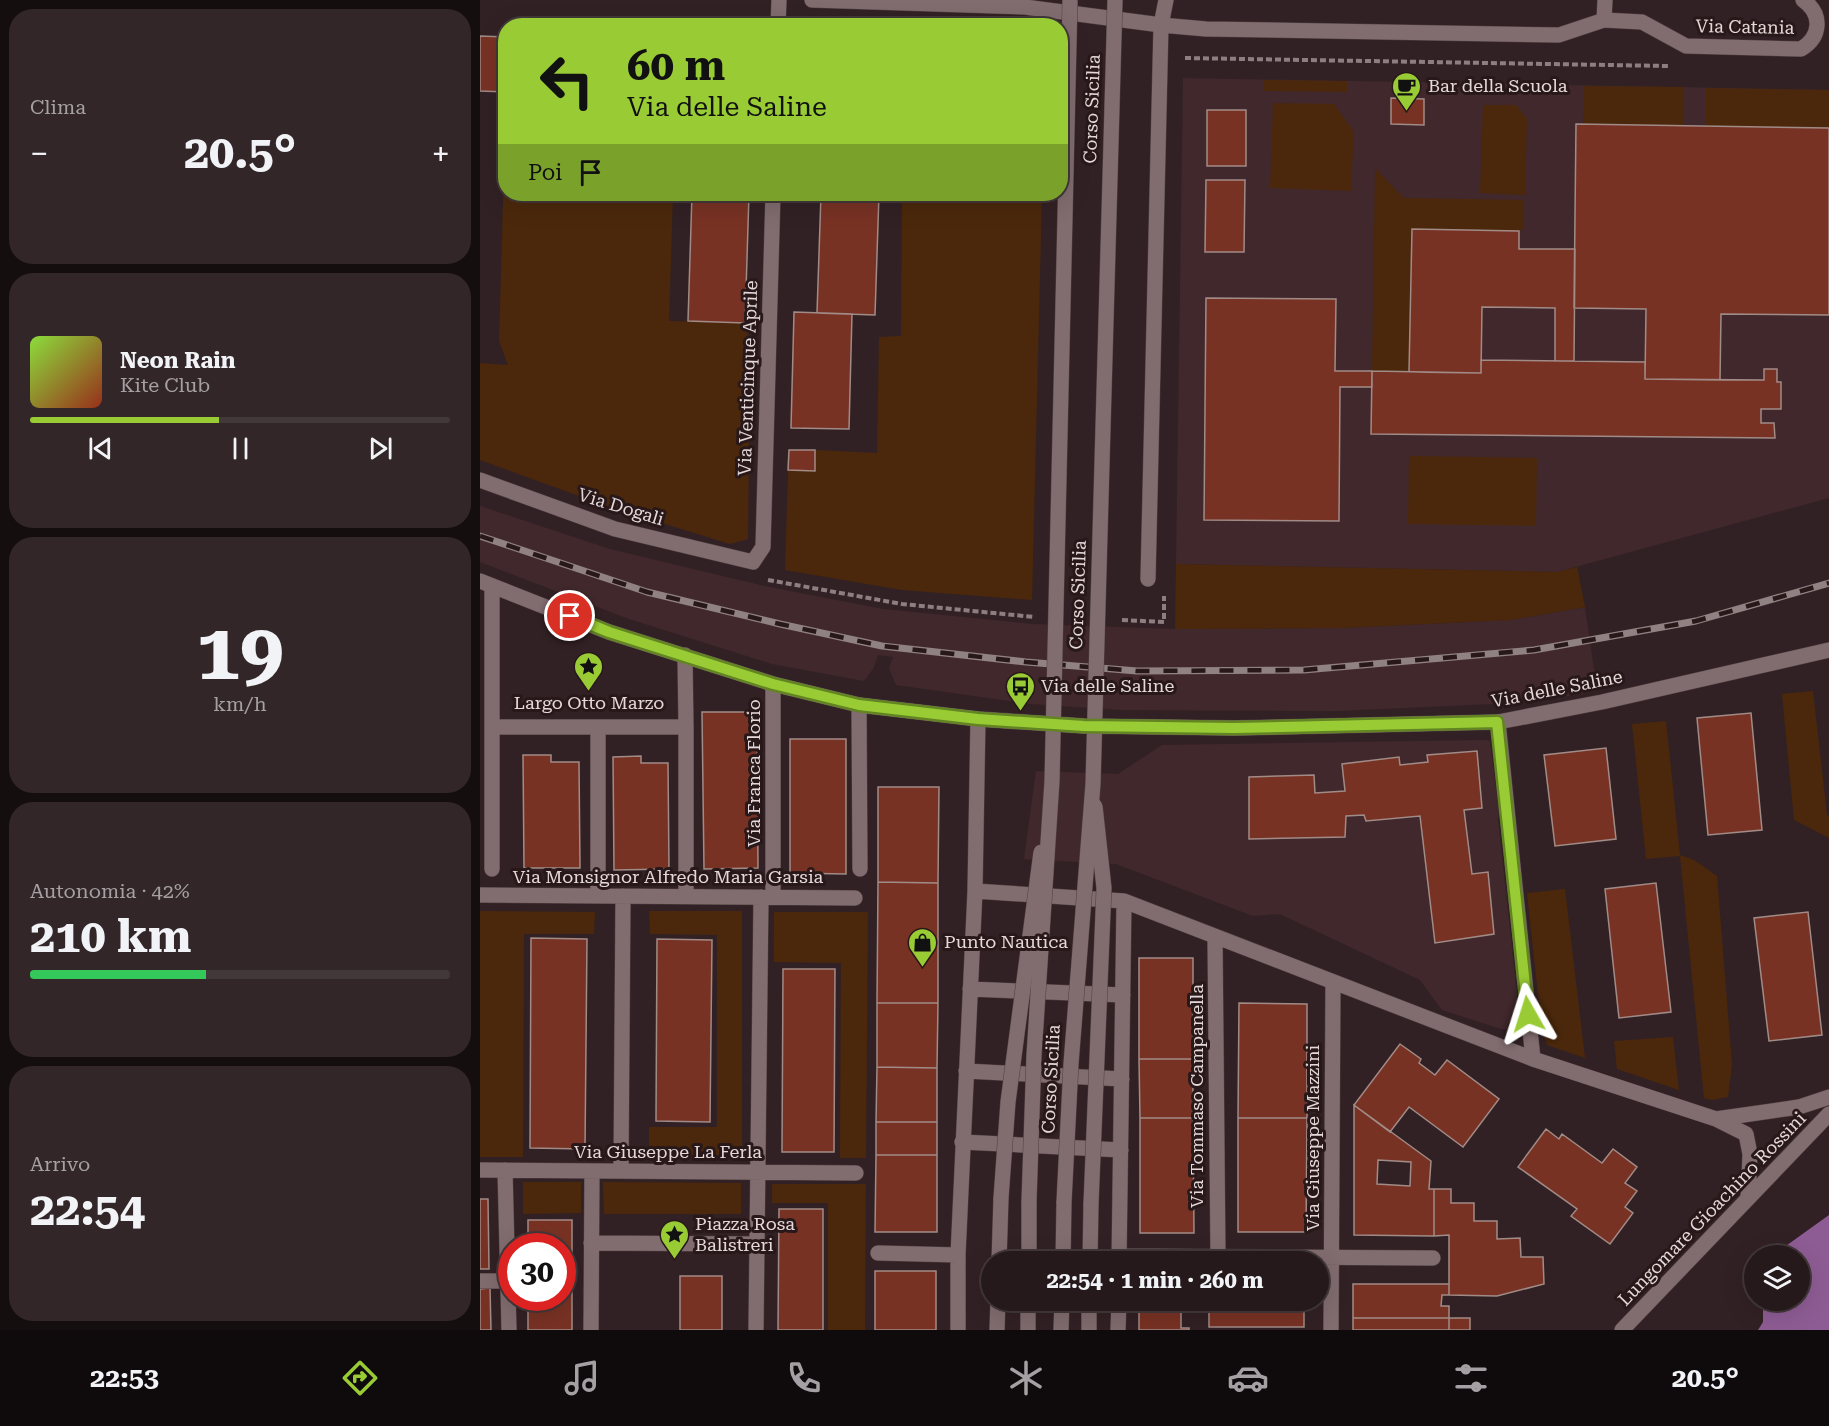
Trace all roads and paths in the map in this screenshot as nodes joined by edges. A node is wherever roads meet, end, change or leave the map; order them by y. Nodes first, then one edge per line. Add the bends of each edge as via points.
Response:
1 (779, 0) edge
2 (812, 0) edge
3 (1058, 0) edge
4 (1070, 0) edge
5 (1115, 0) edge
6 (1166, 0) edge
7 (1605, 0) edge
8 (1803, 0) edge
9 (1025, 4) edge
10 (778, 18) edge
11 (1604, 20) junction
12 (1161, 25) junction
13 (1068, 87) edge
14 (773, 201) edge
15 (1065, 201) edge
16 (480, 480) edge
17 (753, 562) joint
18 (1148, 579) dead end
19 (486, 592) edge
20 (1829, 650) edge
21 (685, 655) junction
22 (773, 684) junction
23 (859, 705) junction
24 (978, 719) junction
25 (1497, 722) junction
26 (492, 727) junction
27 (598, 727) junction
28 (686, 727) junction
29 (1052, 781) junction
30 (1093, 784) junction
31 (492, 869) dead end
32 (860, 869) dead end
33 (975, 891) junction
34 (480, 895) edge
35 (598, 896) junction
36 (622, 896) junction
37 (686, 896) junction
38 (767, 897) junction
39 (855, 898) dead end
40 (1124, 902) junction
41 (1215, 936) junction
42 (1333, 983) junction
43 (970, 989) junction
44 (1123, 995) junction
45 (1533, 1059) junction
46 (966, 1071) junction
47 (1122, 1079) junction
48 (1829, 1097) edge
49 (1829, 1114) edge
50 (1716, 1119) junction
51 (962, 1142) junction
52 (1121, 1150) junction
53 (480, 1170) edge
54 (505, 1170) junction
55 (592, 1171) junction
56 (621, 1171) junction
57 (758, 1172) junction
58 (856, 1173) dead end
59 (1748, 1198) junction
60 (507, 1233) edge
61 (591, 1243) junction
62 (757, 1244) junction
63 (999, 1251) edge
64 (1029, 1251) edge
65 (1062, 1251) edge
66 (1090, 1251) edge
67 (1119, 1251) edge
68 (1218, 1251) edge
69 (878, 1253) dead end
70 (958, 1255) junction
71 (1329, 1257) edge
72 (1332, 1257) junction
73 (1433, 1257) dead end
74 (480, 1281) edge
75 (498, 1281) edge
76 (509, 1311) edge
77 (998, 1311) edge
78 (1028, 1311) edge
79 (1062, 1311) edge
80 (1089, 1311) edge
81 (1119, 1311) edge
82 (509, 1330) edge
83 (591, 1330) edge
84 (756, 1330) edge
85 (958, 1330) edge
86 (997, 1330) edge
87 (1028, 1330) edge
88 (1061, 1330) edge
89 (1089, 1330) edge
90 (1118, 1330) edge
91 (1331, 1330) edge
92 (1622, 1330) edge

1 - 10 street
2 - 9 street, Via Catania
3 - 9 street, Via Catania
4 - 13 street, Corso Sicilia, bridge
5 - 30 street, Corso Sicilia, bridge
6 - 12 street
7 - 11 street
8 - 11 street, Via Catania via 1814,10 1818,23 1814,38 1801,49 1686,46 1642,22
9 - 12 street, Via Catania
11 - 12 street, Via Catania via 1559,35
12 - 18 street
14 - 17 street, Via Venticinque Aprile via 763,547
15 - 29 street, Corso Sicilia, bridge
16 - 17 street, Via Dogali via 615,528
19 - 21 street, Via delle Saline
19 - 26 street
20 - 25 street, Via delle Saline
21 - 22 street, Via delle Saline
21 - 28 street
22 - 23 street, Via delle Saline
22 - 38 street, Via Franca Florio
23 - 24 street, Via delle Saline
23 - 32 street
24 - 25 street, Via delle Saline via 1084,726 1234,728
24 - 33 street
25 - 45 street
26 - 27 street
26 - 31 street
27 - 28 street
27 - 35 street
28 - 37 street
29 - 63 street, bridge via 1008,1102
29 - 64 street, Corso Sicilia, bridge via 1034,1055
30 - 65 street, Corso Sicilia, bridge via 1071,1064
30 - 66 street, bridge via 1104,888
33 - 40 street
33 - 43 street
34 - 35 street, Via Monsignor Alfredo Maria Garsia
35 - 36 street, Via Monsignor Alfredo Maria Garsia
36 - 37 street, Via Monsignor Alfredo Maria Garsia
36 - 56 street
37 - 38 street, Via Monsignor Alfredo Maria Garsia
38 - 39 street, Via Monsignor Alfredo Maria Garsia
38 - 57 street, Via Franca Florio
40 - 41 street
40 - 44 street
41 - 42 street
41 - 68 street, Via Tommaso Campanella
42 - 45 street
42 - 72 street, Via Giuseppe Mazzini
43 - 44 street
43 - 46 street
44 - 47 street
45 - 50 street
46 - 47 street
46 - 51 street
47 - 52 street
48 - 50 street via 1799,1107
49 - 59 street, Lungomare Gioachino Rossini
50 - 59 street via 1746,1134 1750,1154
51 - 52 street
51 - 70 street
52 - 67 street
53 - 54 street, Via Giuseppe La Ferla
54 - 55 street, Via Giuseppe La Ferla
54 - 60 street
55 - 56 street, Via Giuseppe La Ferla
55 - 61 street
56 - 57 street, Via Giuseppe La Ferla
57 - 58 street, Via Giuseppe La Ferla
57 - 62 street, Via Franca Florio
59 - 92 street, Lungomare Gioachino Rossini
61 - 62 street
61 - 83 street
62 - 84 street, Via Franca Florio
69 - 70 street
70 - 85 street
71 - 72 street
72 - 73 street
72 - 91 street, Via Giuseppe Mazzini
74 - 75 street
76 - 82 street
77 - 86 street
78 - 87 street
79 - 88 street
80 - 89 street
81 - 90 street

